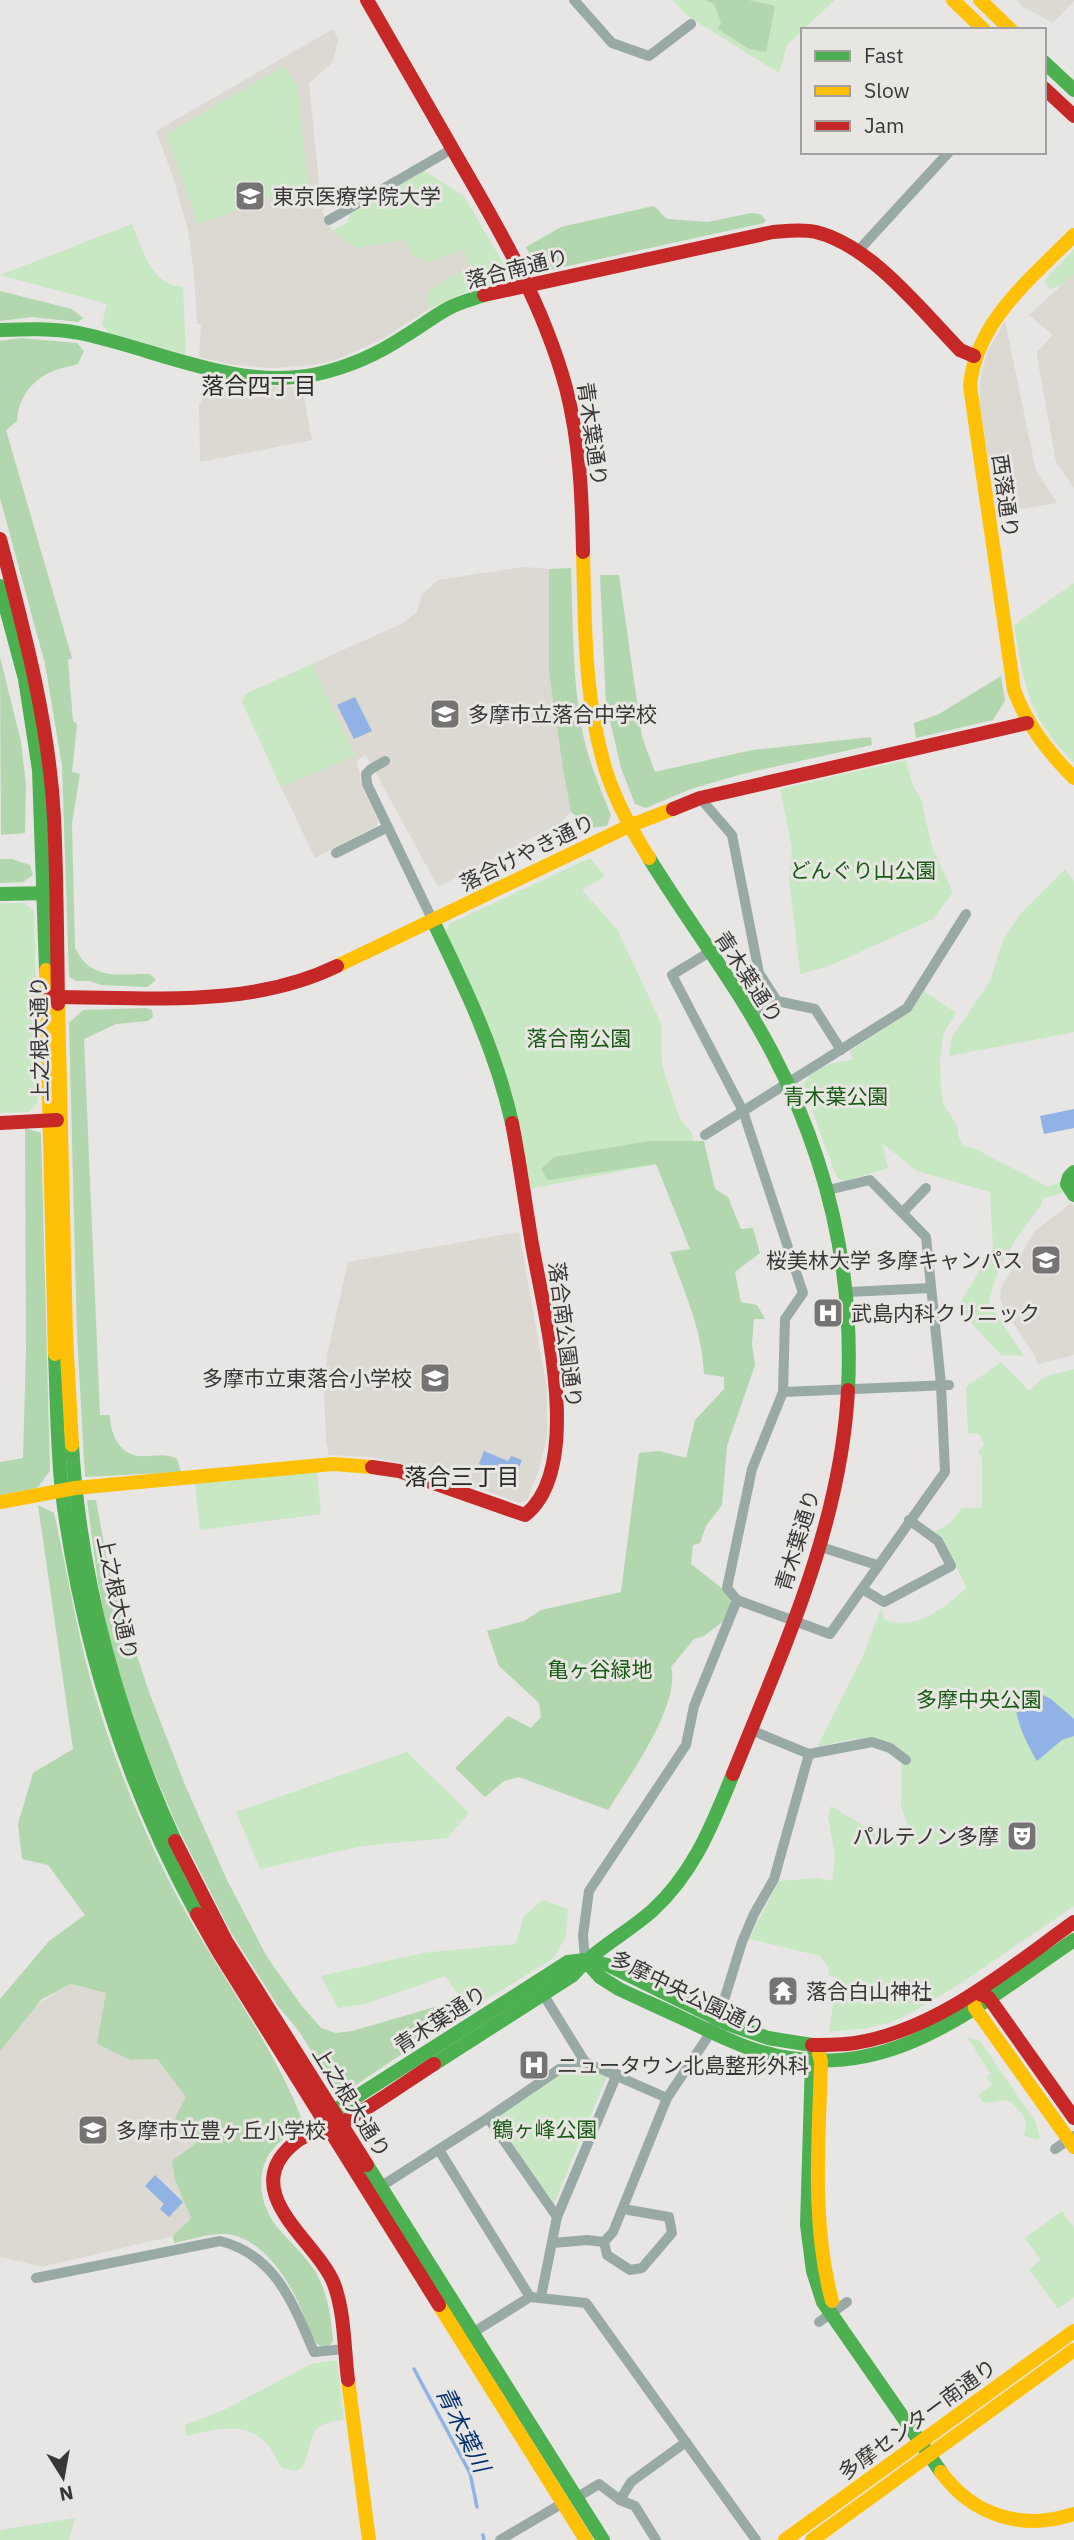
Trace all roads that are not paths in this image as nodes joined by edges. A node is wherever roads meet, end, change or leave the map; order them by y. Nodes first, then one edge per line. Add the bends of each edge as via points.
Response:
1 (574, 0) edge
2 (953, 0) edge
3 (980, 0) edge
4 (369, 1) edge
5 (691, 24) dead end
6 (982, 28) edge
7 (1009, 28) edge
8 (1046, 63) edge
9 (1046, 90) edge
10 (1074, 90) edge
11 (1074, 116) edge
12 (453, 149) junction
13 (947, 154) edge
14 (329, 220) dead end
15 (1074, 235) edge
16 (858, 251) junction
17 (529, 285) junction
18 (0, 330) edge
19 (974, 356) junction
20 (0, 539) edge
21 (0, 586) edge
22 (1027, 723) junction
23 (385, 761) dead end
24 (1074, 778) edge
25 (700, 799) junction
26 (629, 826) junction
27 (387, 827) junction
28 (336, 853) dead end
29 (50, 893) junction
30 (0, 894) edge
31 (966, 914) dead end
32 (433, 921) junction
33 (708, 953) junction
34 (53, 997) junction
35 (777, 1001) junction
36 (751, 1017) junction
37 (841, 1050) junction
38 (788, 1084) junction
39 (743, 1111) junction
40 (55, 1120) junction
41 (0, 1123) edge
42 (705, 1135) dead end
43 (1074, 1172) edge
44 (926, 1188) dead end
45 (828, 1190) junction
46 (1074, 1195) edge
47 (904, 1211) junction
48 (931, 1288) junction
49 (849, 1292) junction
50 (945, 1385) junction
51 (850, 1389) junction
52 (783, 1392) junction
53 (68, 1489) junction
54 (0, 1502) edge
55 (909, 1520) junction
56 (821, 1547) junction
57 (877, 1564) junction
58 (862, 1590) junction
59 (737, 1601) junction
60 (794, 1621) junction
61 (751, 1730) junction
62 (809, 1754) junction
63 (906, 1760) dead end
64 (1074, 1922) edge
65 (1074, 1940) edge
66 (585, 1960) junction
67 (973, 1991) junction
68 (543, 1994) junction
69 (989, 1998) junction
70 (975, 2008) junction
71 (718, 2018) junction
72 (473, 2031) junction
73 (711, 2032) junction
74 (817, 2046) junction
75 (817, 2061) junction
76 (585, 2062) junction
77 (617, 2074) junction
78 (667, 2098) junction
79 (338, 2117) junction
80 (488, 2118) junction
81 (1074, 2118) edge
82 (325, 2125) junction
83 (1074, 2136) edge
84 (1074, 2147) edge
85 (1055, 2149) dead end
86 (439, 2150) junction
87 (380, 2187) junction
88 (623, 2209) junction
89 (556, 2217) junction
90 (604, 2242) junction
91 (553, 2243) junction
92 (36, 2278) dead end
93 (536, 2297) junction
94 (846, 2302) dead end
95 (819, 2322) dead end
96 (1074, 2332) edge
97 (467, 2337) junction
98 (344, 2349) junction
99 (1074, 2350) edge
100 (686, 2442) junction
101 (921, 2442) junction
102 (930, 2454) junction
103 (620, 2500) junction
104 (570, 2501) junction
105 (1074, 2514) edge
106 (369, 2540) edge
107 (500, 2540) edge
108 (586, 2540) edge
109 (603, 2540) edge
110 (656, 2540) edge
111 (756, 2540) edge
112 (785, 2540) edge
113 (812, 2540) edge

1 - 5 street via 612,43 649,56
2 - 6 street
3 - 7 street
4 - 12 street, 青木葉通り
8 - 10 street
9 - 11 street
12 - 14 street
12 - 17 street, 青木葉通り
13 - 16 street
15 - 19 street, 西落通り via 995,319
16 - 17 street, 落合南通り via 817,232 772,232
16 - 19 street, 落合南通り via 960,351
17 - 18 street, 落合南通り via 453,306 360,360 292,377 231,374 74,332
17 - 26 street, 青木葉通り via 560,365 574,421 592,705 607,771
19 - 22 street, 西落通り via 973,414 1012,677
20 - 29 street, 上之根大通り via 31,655 46,735 54,816
21 - 29 street, 上之根大通り via 37,746
22 - 24 street, 西落通り
22 - 25 street, 落合けやき通り
23 - 27 street via 366,774
25 - 26 street, 落合けやき通り
25 - 35 street via 732,835 758,973
26 - 32 street, 落合けやき通り
26 - 33 street, 青木葉通り
27 - 28 street
27 - 32 street
29 - 30 street
29 - 34 street, 上之根大通り
31 - 37 street via 907,1008
32 - 34 street, 落合けやき通り via 313,977 258,992
32 - 53 street, 落合南公園通り via 481,1020 510,1113 557,1395 551,1462 535,1508 525,1515 399,1471 333,1465
33 - 36 street, 青木葉通り
33 - 39 street via 672,975
34 - 40 street, 上之根大通り
35 - 36 street
35 - 37 street via 815,1009
36 - 38 street, 青木葉通り
37 - 38 street
38 - 39 street
38 - 45 street, 青木葉通り
39 - 42 street
39 - 52 street via 803,1293 785,1319
40 - 41 street
40 - 53 street, 上之根大通り
43 - 46 street via 1067,1185
44 - 47 street
45 - 47 street via 870,1180
45 - 49 street, 青木葉通り
47 - 48 street via 926,1237
48 - 49 street
48 - 50 street
49 - 51 street, 青木葉通り
50 - 51 street
50 - 55 street via 945,1472
51 - 52 street
51 - 56 street, 青木葉通り via 843,1453
52 - 59 street via 752,1469 727,1588
53 - 54 street
53 - 79 street, 上之根大通り via 110,1665 155,1798 226,1941
53 - 82 street, 上之根大通り via 78,1587 96,1669 144,1804 218,1951
55 - 57 street
55 - 58 street via 937,1541 951,1566 884,1602
56 - 57 street
56 - 60 street, 青木葉通り
57 - 58 street
58 - 60 street via 830,1634
59 - 60 street
59 - 66 street via 694,1706 686,1745 589,1891
60 - 61 street, 青木葉通り
61 - 62 street
61 - 66 street, 青木葉通り via 707,1838 682,1880 653,1910
62 - 63 street via 872,1742
62 - 71 street via 774,1879 742,1942
64 - 67 street, 多摩中央公園通り
65 - 69 street, 多摩中央公園通り
66 - 68 street, 青木葉通り via 573,1975
66 - 71 street, 多摩中央公園通り via 608,1965
66 - 72 street, 青木葉通り via 568,1962
66 - 73 street, 多摩中央公園通り via 601,1978
67 - 69 street
67 - 70 street
67 - 74 street, 多摩中央公園通り via 935,2017 890,2036
68 - 72 street, 青木葉通り
68 - 76 street
69 - 70 street, 多摩中央公園通り
69 - 81 street
70 - 75 street, 多摩中央公園通り via 933,2035 894,2051
70 - 84 street
71 - 73 street
71 - 74 street, 多摩中央公園通り via 768,2038
72 - 79 street, 青木葉通り
73 - 75 street, 多摩中央公園通り via 766,2054
73 - 78 street
74 - 75 street
75 - 101 street via 818,2243 827,2284 849,2339
76 - 77 street
76 - 80 street via 561,2068
77 - 78 street
77 - 89 street
78 - 88 street
79 - 82 street, 青木葉通り
79 - 87 street, 上之根大通り
80 - 86 street
80 - 89 street
82 - 97 street, 上之根大通り
82 - 98 street via 279,2159 274,2192 278,2207 331,2280
83 - 85 street
86 - 87 street
86 - 93 street
87 - 97 street, 上之根大通り
88 - 90 street
88 - 90 street via 669,2217 673,2233 642,2268 630,2270 607,2255
89 - 91 street
90 - 91 street
91 - 93 street
92 - 98 street via 220,2241 258,2258 276,2278 314,2352
93 - 97 street
93 - 100 street via 586,2304
94 - 95 street
96 - 101 street, 多摩センター南通り
97 - 104 street, 上之根大通り
98 - 106 street
99 - 102 street, 多摩センター南通り
100 - 103 street via 631,2482
100 - 111 street
101 - 102 street
101 - 112 street, 多摩センター南通り
102 - 105 street via 962,2496 1002,2517 1040,2522
102 - 113 street, 多摩センター南通り
103 - 104 street via 599,2484
103 - 110 street via 635,2506
104 - 107 street
104 - 108 street, 上之根大通り
104 - 109 street, 上之根大通り

